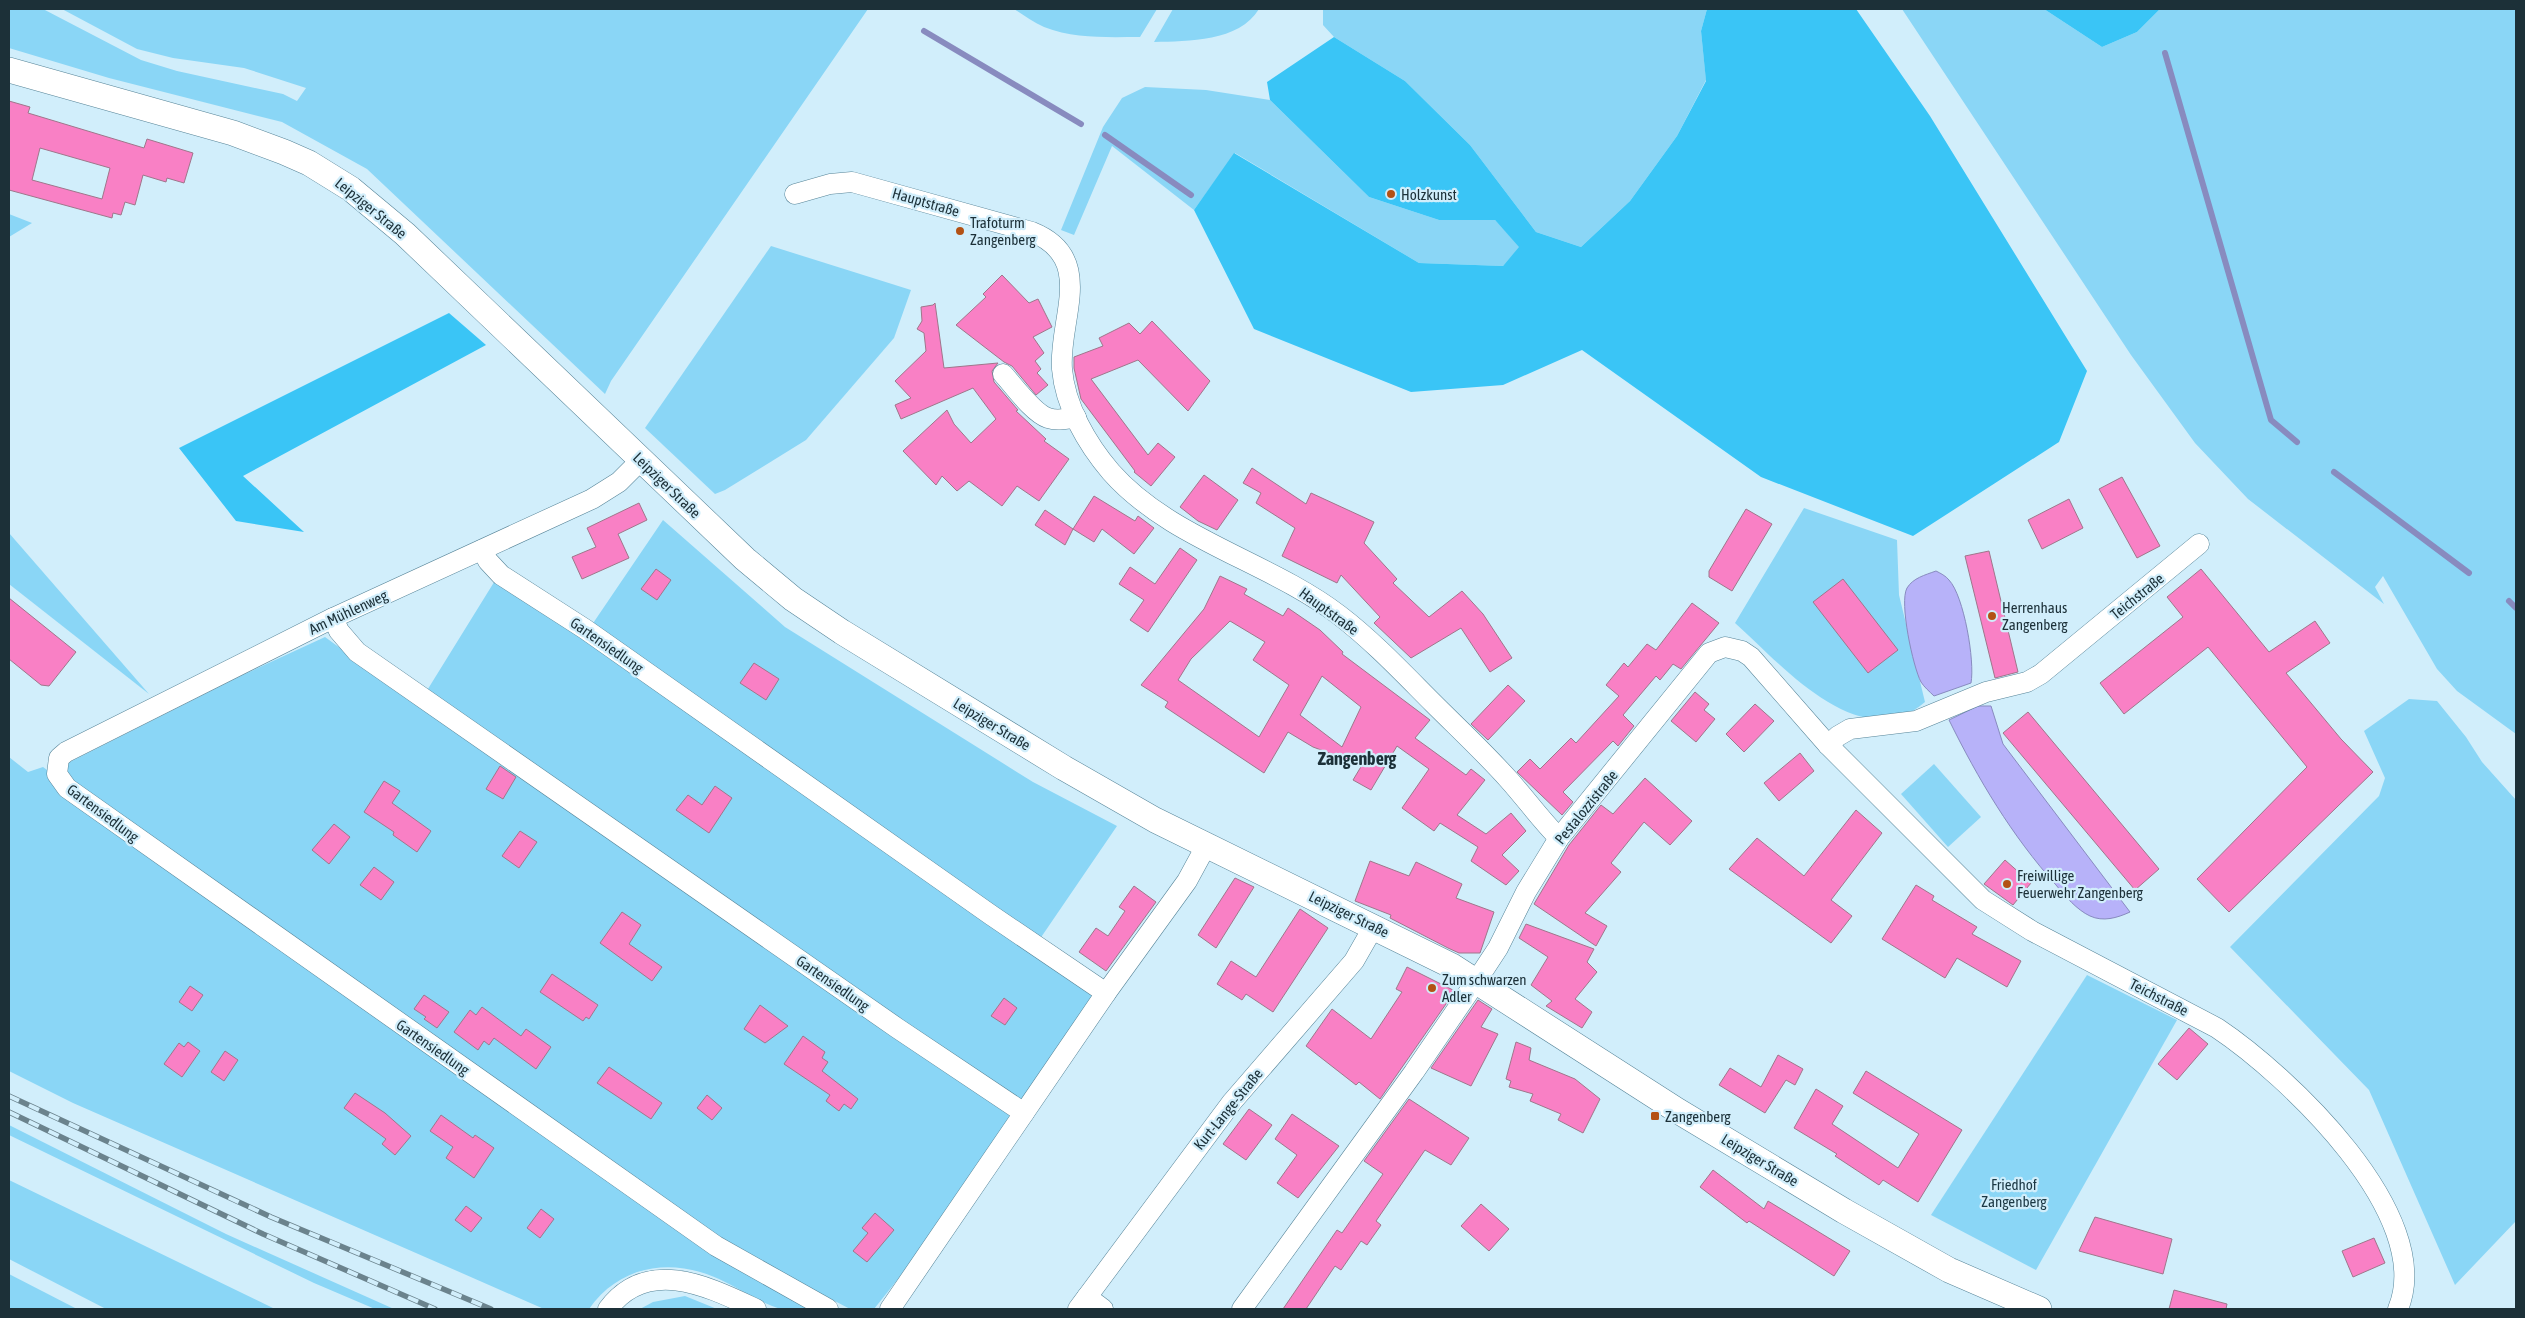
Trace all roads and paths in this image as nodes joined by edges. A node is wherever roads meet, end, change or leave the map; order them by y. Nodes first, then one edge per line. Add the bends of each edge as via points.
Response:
1 (9, 70) edge
2 (796, 194) dead end
3 (1002, 374) dead end
4 (1076, 417) junction
5 (641, 460) junction
6 (2200, 544) dead end
7 (482, 550) junction
8 (333, 618) junction
9 (1716, 649) joint
10 (1828, 745) junction
11 (57, 765) joint
12 (1559, 838) junction
13 (1206, 846) junction
14 (1374, 926) junction
15 (1477, 980) junction
16 (1106, 993) junction
17 (1024, 1113) junction
18 (1083, 1303) edge
19 (608, 1309) edge
20 (756, 1309) edge
21 (828, 1309) edge
22 (890, 1309) edge
23 (1103, 1309) edge
24 (1242, 1309) edge
25 (2039, 1309) edge
26 (2398, 1309) edge

1 - 5 street, Leipziger Straße via 232,133 284,152 330,176 371,204 405,234
2 - 4 street, Hauptstraße via 830,184 852,182 1032,232 1050,241 1068,268 1070,281 1062,368 1067,396
3 - 4 street via 1038,412 1048,418
4 - 12 street, Hauptstraße via 1106,466 1138,497 1199,536 1302,590 1356,629 1508,779
5 - 7 street, Am Mühlenweg via 611,489
5 - 13 street, Leipziger Straße via 756,569 816,615 1064,768
6 - 10 street, Teichstraße via 2027,682 1986,692 1896,725 1850,729
7 - 8 street, Am Mühlenweg
7 - 16 street, Gartensiedlung via 501,574 585,629
8 - 11 street, Am Mühlenweg via 66,752
8 - 17 street, Gartensiedlung via 339,631 357,652
9 - 10 street, Teichstraße via 1734,648 1751,657
9 - 12 street, Pestalozzistraße via 1701,661
10 - 26 street, Teichstraße via 1983,900 2032,931 2217,1028 2242,1044 2281,1079 2346,1148 2378,1194 2404,1268 2404,1288
11 - 21 street, Gartensiedlung via 57,774 67,788 218,896 716,1246
12 - 15 street, Pestalozzistraße
13 - 14 street, Leipziger Straße
13 - 16 street via 1187,881
14 - 15 street, Leipziger Straße
14 - 18 street, Kurt-Lange-Straße via 1354,960 1232,1102
15 - 24 street
15 - 25 street, Leipziger Straße via 1662,1101 1844,1210 1949,1270
16 - 17 street
17 - 22 street
18 - 23 street, Kurt-Lange-Straße
19 - 20 street via 630,1290 664,1279 703,1286

